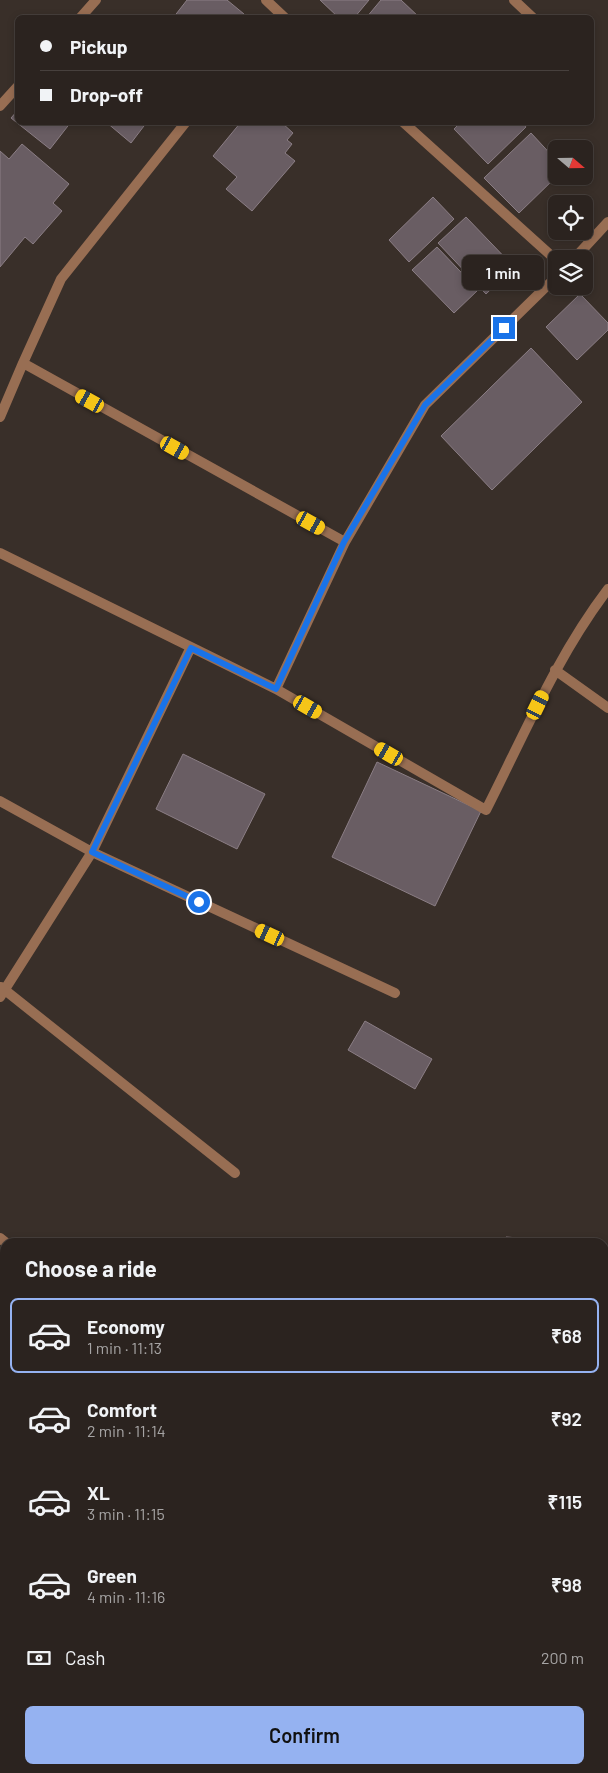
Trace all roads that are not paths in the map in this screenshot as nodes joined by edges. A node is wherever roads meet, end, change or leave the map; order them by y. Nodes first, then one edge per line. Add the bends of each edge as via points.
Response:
1 (96, 0) edge
2 (266, 0) edge
3 (514, 0) edge
4 (273, 13) edge
5 (83, 15) edge
6 (530, 15) edge
7 (15, 89) edge
8 (0, 106) edge
9 (184, 125) edge
10 (406, 125) edge
11 (608, 222) edge
12 (582, 250) edge
13 (548, 253) edge
14 (548, 285) edge
15 (23, 363) junction
16 (0, 417) edge
17 (344, 542) junction
18 (0, 553) edge
19 (608, 589) edge
20 (191, 648) junction
21 (555, 670) junction
22 (276, 689) junction
23 (608, 708) edge
24 (0, 801) edge
25 (92, 852) junction
26 (2, 991) edge
27 (395, 993) dead end
28 (236, 1173) dead end

1 - 5 street
2 - 4 street
3 - 6 street
7 - 8 street
9 - 15 street via 61,279
10 - 13 street
11 - 12 street
14 - 17 street via 425,405
15 - 16 street
15 - 17 street
17 - 22 street
18 - 20 street
19 - 21 street
20 - 22 street
20 - 25 street
21 - 22 street via 486,810
21 - 23 street
24 - 25 street
25 - 26 street
25 - 27 street
26 - 28 street

